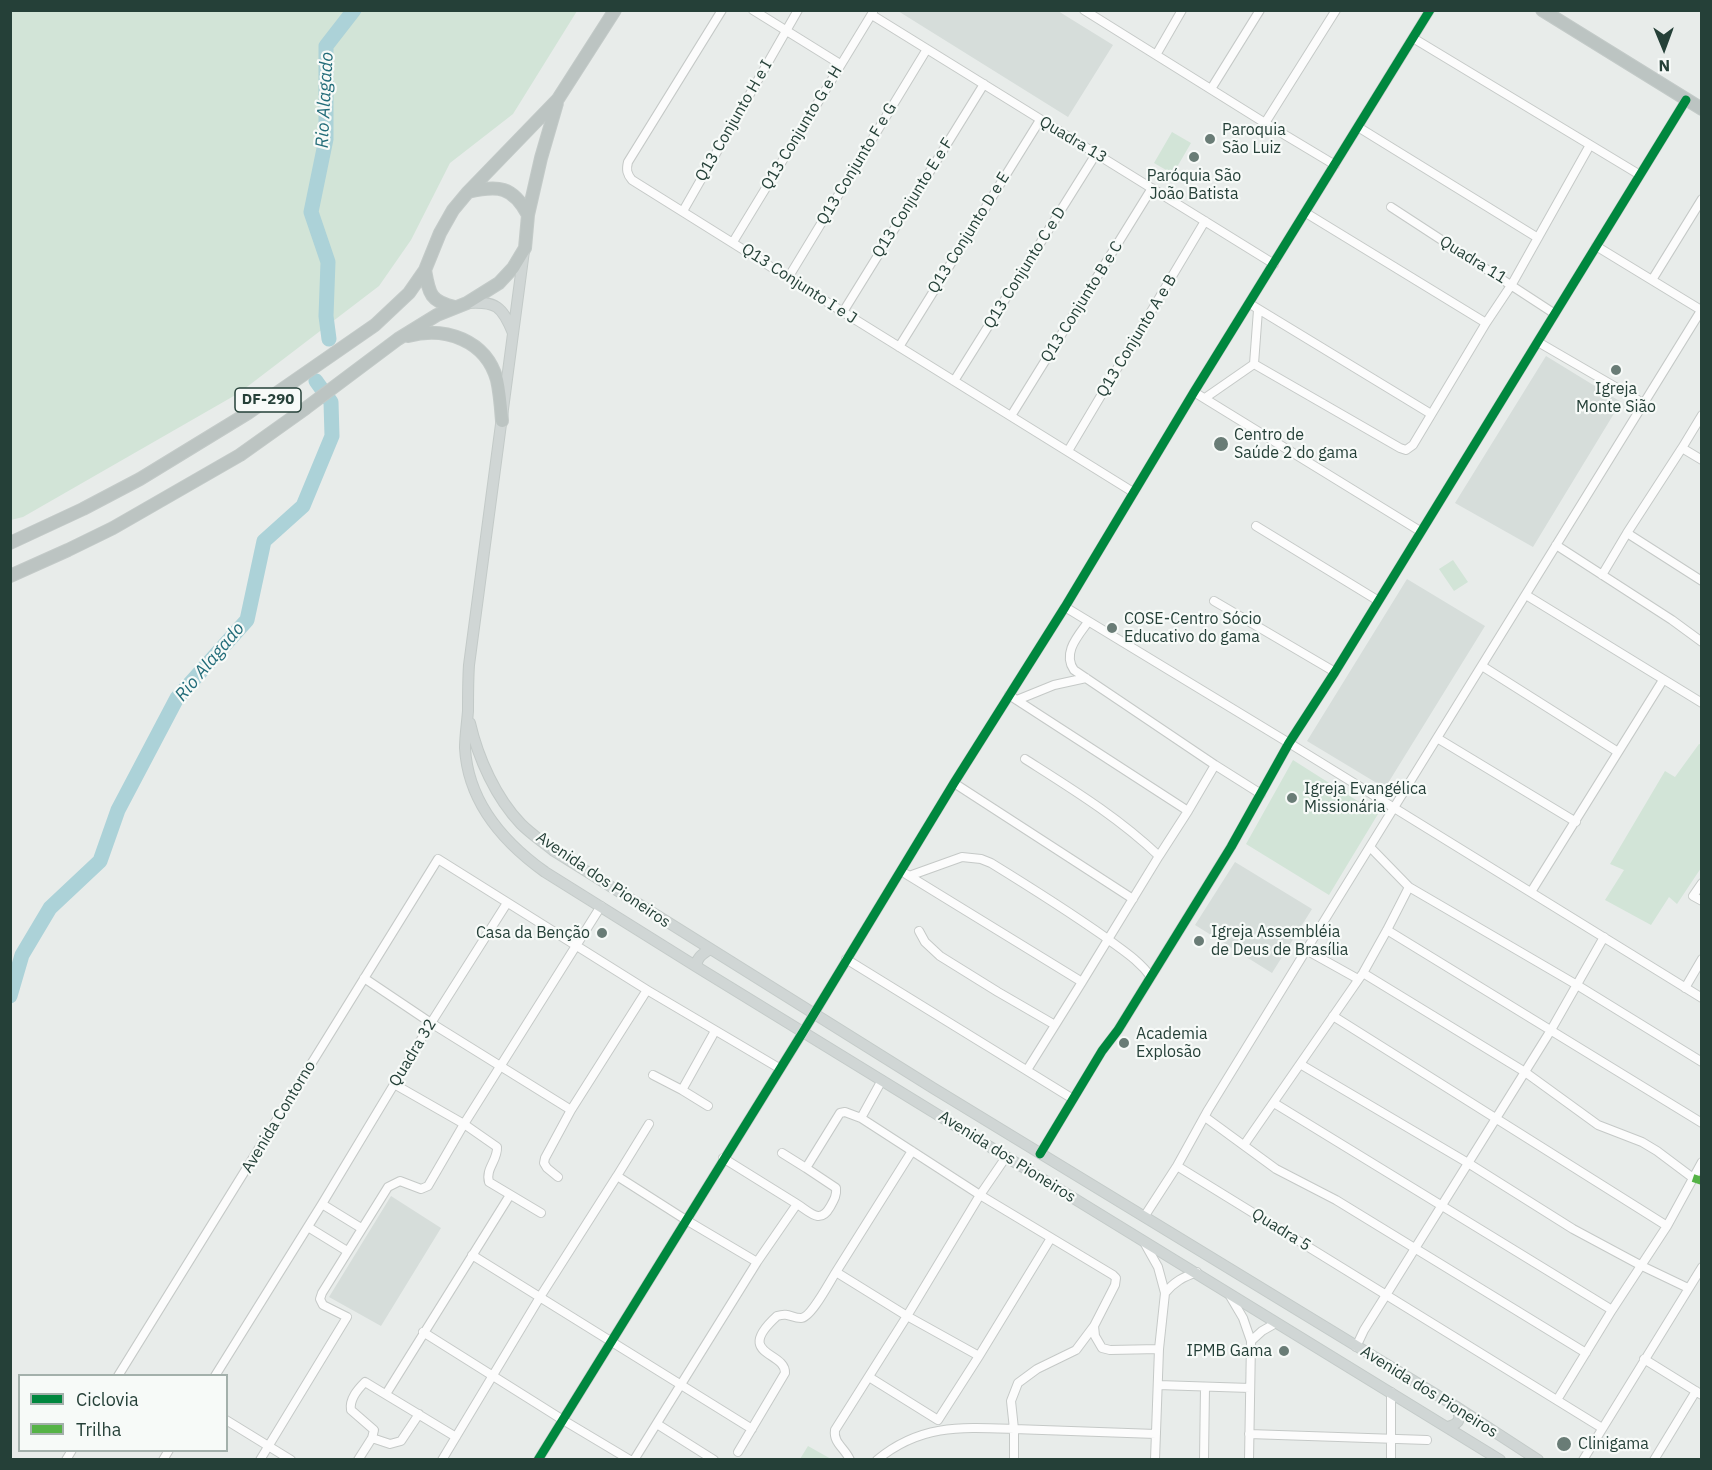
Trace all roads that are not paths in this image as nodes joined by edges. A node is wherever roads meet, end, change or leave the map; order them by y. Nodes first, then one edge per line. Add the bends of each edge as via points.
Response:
1 (615, 10) edge
2 (722, 10) edge
3 (753, 10) edge
4 (798, 10) edge
5 (1084, 10) edge
6 (1182, 10) edge
7 (1260, 10) edge
8 (1336, 10) edge
9 (1430, 10) edge
10 (1542, 10) edge
11 (873, 13) edge
12 (786, 31) junction
13 (1413, 38) junction
14 (927, 49) junction
15 (1156, 55) junction
16 (840, 64) junction
17 (984, 84) junction
18 (1211, 89) junction
19 (558, 99) junction
20 (1686, 100) junction
21 (1701, 109) edge
22 (1040, 120) junction
23 (1265, 123) junction
24 (1358, 127) junction
25 (1590, 145) junction
26 (1096, 154) junction
27 (1335, 165) junction
28 (1640, 175) junction
29 (1152, 188) junction
30 (468, 192) junction
31 (1701, 199) edge
32 (1391, 207) dead end
33 (683, 211) junction
34 (1306, 213) junction
35 (528, 215) junction
36 (1205, 221) junction
37 (1538, 238) junction
38 (733, 242) junction
39 (1596, 246) junction
40 (525, 248) junction
41 (1274, 264) junction
42 (425, 270) junction
43 (788, 278) junction
44 (1653, 280) junction
45 (1512, 284) junction
46 (1250, 304) junction
47 (461, 305) junction
48 (1258, 309) junction
49 (1701, 310) edge
50 (843, 312) junction
51 (1555, 314) junction
52 (1486, 323) junction
53 (513, 334) junction
54 (398, 339) junction
55 (1538, 342) junction
56 (898, 347) junction
57 (1254, 364) junction
58 (954, 381) junction
59 (1194, 392) junction
60 (1205, 398) junction
61 (1643, 403) junction
62 (1431, 414) junction
63 (1701, 415) edge
64 (1011, 416) junction
65 (502, 422) junction
66 (1682, 447) junction
67 (1068, 451) junction
68 (1701, 460) edge
69 (1133, 492) junction
70 (1256, 526) dead end
71 (1420, 531) junction
72 (1627, 533) junction
73 (10, 543) edge
74 (1556, 545) junction
75 (1602, 575) junction
76 (10, 576) edge
77 (1701, 581) edge
78 (1526, 595) junction
79 (1377, 600) junction
80 (1214, 601) dead end
81 (1065, 608) junction
82 (1088, 622) junction
83 (1701, 642) edge
84 (1482, 666) junction
85 (1335, 672) junction
86 (1086, 678) junction
87 (1663, 680) junction
88 (1013, 697) junction
89 (1701, 703) edge
90 (468, 714) junction
91 (1437, 738) junction
92 (1289, 743) junction
93 (1618, 752) junction
94 (1025, 759) dead end
95 (1215, 765) junction
96 (954, 783) junction
97 (1262, 794) junction
98 (1394, 809) junction
99 (1188, 811) junction
100 (1576, 822) junction
101 (520, 823) junction
102 (506, 840) junction
103 (1370, 847) junction
104 (1159, 855) junction
105 (900, 871) junction
106 (909, 876) junction
107 (1701, 883) edge
108 (1409, 887) junction
109 (1531, 892) junction
110 (1133, 899) junction
111 (1701, 902) edge
112 (507, 903) junction
113 (601, 906) junction
114 (1387, 930) junction
115 (919, 932) dead end
116 (1604, 937) junction
117 (1108, 939) junction
118 (577, 946) junction
119 (710, 949) junction
120 (1306, 950) junction
121 (846, 959) junction
122 (1701, 959) edge
123 (697, 967) junction
124 (1361, 976) junction
125 (1151, 977) junction
126 (364, 978) junction
127 (1082, 982) junction
128 (1577, 986) junction
129 (1685, 988) junction
130 (647, 990) junction
131 (1701, 998) edge
132 (814, 1013) junction
133 (1333, 1016) junction
134 (431, 1023) junction
135 (1055, 1024) junction
136 (1551, 1030) junction
137 (716, 1031) junction
138 (803, 1032) junction
139 (1701, 1062) edge
140 (1300, 1064) junction
141 (501, 1067) junction
142 (779, 1068) junction
143 (1027, 1070) junction
144 (1525, 1072) junction
145 (653, 1075) dead end
146 (882, 1080) junction
147 (394, 1084) junction
148 (933, 1088) junction
149 (682, 1090) junction
150 (949, 1098) junction
151 (1073, 1100) junction
152 (1274, 1103) junction
153 (708, 1106) dead end
154 (925, 1106) junction
155 (571, 1110) junction
156 (937, 1114) junction
157 (1205, 1117) junction
158 (861, 1118) junction
159 (1496, 1118) junction
160 (1701, 1123) edge
161 (464, 1124) junction
162 (649, 1124) dead end
163 (1244, 1145) junction
164 (912, 1151) junction
165 (782, 1153) dead end
166 (1040, 1154) junction
167 (1006, 1157) junction
168 (723, 1158) junction
169 (1701, 1162) edge
170 (1468, 1163) junction
171 (1177, 1166) junction
172 (806, 1168) junction
173 (617, 1176) junction
174 (558, 1177) dead end
175 (1693, 1178) junction
176 (510, 1195) junction
177 (980, 1196) junction
178 (322, 1204) junction
179 (797, 1204) junction
180 (1441, 1207) junction
181 (541, 1213) dead end
182 (1144, 1217) junction
183 (686, 1220) junction
184 (1667, 1226) junction
185 (308, 1227) junction
186 (361, 1228) junction
187 (1051, 1238) junction
188 (1142, 1239) junction
189 (1415, 1249) junction
190 (347, 1251) junction
191 (1201, 1252) junction
192 (472, 1255) junction
193 (757, 1262) junction
194 (1184, 1265) junction
195 (1642, 1266) junction
196 (1701, 1266) edge
197 (836, 1272) junction
198 (1197, 1272) junction
199 (1688, 1288) junction
200 (1226, 1290) junction
201 (1165, 1293) junction
202 (1386, 1295) junction
203 (540, 1297) junction
204 (1612, 1310) junction
205 (907, 1316) junction
206 (1276, 1323) junction
207 (1094, 1326) junction
208 (423, 1332) junction
209 (611, 1341) junction
210 (1251, 1341) junction
211 (1356, 1347) junction
212 (1159, 1349) junction
213 (1586, 1353) junction
214 (979, 1356) junction
215 (1644, 1359) junction
216 (119, 1374) edge
217 (216, 1374) edge
218 (493, 1376) junction
219 (869, 1377) junction
220 (1158, 1385) junction
221 (680, 1386) junction
222 (1205, 1387) junction
223 (1250, 1388) junction
224 (1391, 1392) junction
225 (1699, 1393) edge
226 (386, 1394) junction
227 (1557, 1400) junction
228 (1455, 1406) junction
229 (419, 1414) junction
230 (563, 1420) junction
231 (938, 1420) junction
232 (228, 1421) edge
233 (657, 1424) junction
234 (1448, 1427) junction
235 (951, 1428) junction
236 (1602, 1428) junction
237 (1014, 1429) junction
238 (752, 1430) junction
239 (1156, 1434) junction
240 (1249, 1434) junction
241 (456, 1437) junction
242 (372, 1438) junction
243 (1392, 1439) junction
244 (1427, 1440) dead end
245 (268, 1446) junction
246 (738, 1452) dead end
247 (260, 1460) edge
248 (291, 1460) edge
249 (358, 1460) edge
250 (442, 1460) edge
251 (538, 1460) edge
252 (632, 1460) edge
253 (714, 1460) edge
254 (850, 1460) edge
255 (877, 1460) edge
256 (1014, 1460) edge
257 (1155, 1460) edge
258 (1204, 1460) edge
259 (1249, 1460) edge
260 (1391, 1460) edge
261 (1500, 1460) edge
262 (1538, 1460) edge
263 (1583, 1460) edge
264 (1654, 1460) edge

1 - 19 highway, DF-290
2 - 33 street, Q13 Conjunto I e J via 628,162 632,180
3 - 12 street
4 - 12 street, Q13 Conjunto H e I
5 - 15 street
6 - 15 street
7 - 18 street
8 - 23 street
9 - 13 street
10 - 20 highway
11 - 14 street, Quadra 13
11 - 16 street, Q13 Conjunto G e H
12 - 16 street
12 - 33 street, Q13 Conjunto H e I
13 - 24 street
13 - 25 street
14 - 17 street, Quadra 13
14 - 43 street, Q13 Conjunto F e G
15 - 18 street
16 - 38 street, Q13 Conjunto G e H
17 - 22 street, Quadra 13
17 - 50 street, Q13 Conjunto E e F
18 - 23 street
19 - 30 highway, DF-290
19 - 35 highway, DF-290
20 - 21 highway
20 - 28 street
22 - 26 street, Quadra 13
22 - 56 street, Q13 Conjunto D e E
23 - 27 street
24 - 27 street
24 - 37 street
25 - 28 street
25 - 37 street
26 - 29 street, Quadra 13
26 - 58 street, Q13 Conjunto C e D
27 - 34 street
28 - 39 street
29 - 36 street, Quadra 13
29 - 64 street, Q13 Conjunto B e C
30 - 35 highway via 486,188 513,193
30 - 42 highway, DF-290 via 440,233
31 - 44 street
32 - 45 street, Quadra 11
33 - 38 street, Q13 Conjunto I e J
34 - 41 street
34 - 52 street
35 - 40 highway, DF-290
36 - 41 street, Quadra 13
36 - 67 street, Q13 Conjunto A e B
37 - 45 street
38 - 43 street, Q13 Conjunto I e J
39 - 44 street
39 - 51 street
40 - 47 highway, DF-290 via 499,283
40 - 53 main road
41 - 46 street
42 - 47 highway via 433,298 442,304
42 - 73 highway, DF-290 via 409,293 375,325 248,413 140,478
43 - 50 street, Q13 Conjunto I e J
44 - 49 street
45 - 51 street, Quadra 11
45 - 52 street
46 - 48 street
46 - 59 street
47 - 53 main road via 495,305 506,316
47 - 54 highway, DF-290
48 - 57 street
48 - 62 street
49 - 61 street
50 - 56 street, Q13 Conjunto I e J
51 - 55 street
52 - 62 street
53 - 65 main road
54 - 65 highway via 439,333 460,337 477,348 487,358 496,378
54 - 76 highway, DF-290 via 215,470 104,532
55 - 61 street
55 - 71 street
56 - 58 street, Q13 Conjunto I e J
57 - 60 street
57 - 62 street via 1407,450
58 - 64 street, Q13 Conjunto I e J
59 - 60 street
59 - 69 street
60 - 71 street
61 - 74 street
63 - 66 street
64 - 67 street, Q13 Conjunto I e J
65 - 90 main road via 469,665
66 - 68 street
66 - 72 street
67 - 69 street, Q13 Conjunto I e J
69 - 81 street
70 - 79 street
71 - 79 street
72 - 75 street
72 - 77 street
74 - 75 street
74 - 78 street
75 - 83 street
78 - 84 street
78 - 87 street
79 - 85 street
80 - 85 street
81 - 82 street
81 - 88 street
82 - 86 street via 1068,657 1074,670
82 - 92 street
84 - 91 street
84 - 93 street
85 - 92 street
86 - 88 street
86 - 95 street
87 - 89 street
87 - 93 street
88 - 96 street
88 - 99 street
90 - 101 main road, Avenida dos Pioneiros via 478,752 494,788
90 - 102 main road, Avenida dos Pioneiros via 465,749 470,780 490,820
91 - 98 street
91 - 100 street
92 - 97 street
92 - 98 street
93 - 100 street
94 - 104 street via 1110,814
95 - 97 street
95 - 99 street
96 - 105 street
96 - 110 street
97 - 125 street
98 - 103 street
98 - 109 street
99 - 104 street
100 - 109 street
101 - 102 main road via 510,830
101 - 119 main road, Avenida dos Pioneiros via 554,851
102 - 113 main road, Avenida dos Pioneiros via 545,872
103 - 108 street
103 - 120 street
104 - 110 street
105 - 106 street
105 - 121 street
106 - 117 street via 962,857 981,859
106 - 127 street
107 - 111 street via 1693,896
108 - 114 street
108 - 128 street
109 - 116 street
110 - 117 street
112 - 118 street
112 - 126 street, Avenida Contorno via 438,859
112 - 134 street, Quadra 32
113 - 118 street
113 - 123 main road, Avenida dos Pioneiros
114 - 124 street
114 - 136 street
115 - 135 street via 940,957
116 - 128 street
116 - 129 street
117 - 125 street via 1142,964
117 - 127 street
118 - 130 street
118 - 141 street
119 - 123 main road via 699,958
119 - 132 main road, Avenida dos Pioneiros
120 - 124 street
120 - 157 street
121 - 132 street
121 - 143 street
122 - 129 street
123 - 138 main road, Avenida dos Pioneiros
124 - 133 street
124 - 144 street
125 - 151 street
126 - 134 street
126 - 216 street, Avenida Contorno
127 - 135 street
128 - 136 street
128 - 139 street
129 - 131 street
130 - 137 street
130 - 155 street
132 - 138 street
132 - 148 main road, Avenida dos Pioneiros
133 - 140 street
133 - 159 street
134 - 141 street
134 - 147 street, Quadra 32
135 - 143 street
136 - 144 street
136 - 160 street
137 - 142 street
137 - 149 street
138 - 142 street
138 - 146 main road, Avenida dos Pioneiros
140 - 152 street
140 - 170 street
141 - 155 street
141 - 161 street
142 - 168 street
143 - 151 street
144 - 159 street
144 - 175 street via 1598,1125 1642,1142
145 - 149 street
146 - 154 main road, Avenida dos Pioneiros
146 - 158 street
147 - 161 street
147 - 178 street, Quadra 32
148 - 150 main road, Avenida dos Pioneiros
148 - 154 main road via 931,1101
149 - 153 street
150 - 156 main road
150 - 166 main road, Avenida dos Pioneiros
151 - 166 street
152 - 163 street
152 - 180 street
154 - 156 main road, Avenida dos Pioneiros
155 - 174 street via 544,1163
156 - 167 main road, Avenida dos Pioneiros
157 - 163 street
157 - 171 street
158 - 164 street
158 - 172 street via 840,1113
159 - 170 street
159 - 184 street
161 - 176 street via 497,1147 487,1178
161 - 186 street via 428,1186 421,1189 400,1181 393,1183
162 - 173 street
163 - 189 street via 1275,1169 1336,1200
164 - 177 street
164 - 197 street
165 - 172 street
166 - 182 main road, Avenida dos Pioneiros
167 - 177 street
167 - 188 main road, Avenida dos Pioneiros
168 - 179 street
168 - 183 street
169 - 175 street
170 - 180 street
170 - 195 street via 1573,1229
171 - 182 street
171 - 202 street, Quadra 5
172 - 179 street via 834,1185 837,1191 824,1215 815,1216
173 - 183 street
173 - 203 street
175 - 184 street
176 - 181 street
176 - 192 street
177 - 187 street
177 - 205 street
178 - 185 street, Quadra 32
178 - 186 street
179 - 193 street
180 - 189 street
180 - 204 street
182 - 191 main road, Avenida dos Pioneiros
183 - 193 street
183 - 209 street
184 - 195 street
185 - 190 street
185 - 217 street, Quadra 32
186 - 190 street
187 - 207 street via 1116,1278
187 - 214 street
188 - 194 main road, Avenida dos Pioneiros
188 - 201 street via 1158,1267
189 - 202 street
189 - 213 street
190 - 245 street via 320,1299 323,1305 347,1317
191 - 194 main road via 1192,1251
191 - 211 main road, Avenida dos Pioneiros
192 - 203 street
192 - 208 street
193 - 221 street
194 - 198 main road, Avenida dos Pioneiros
195 - 199 street
195 - 204 street
196 - 199 street
197 - 205 street
197 - 238 street via 809,1314 801,1318 777,1316 761,1336 763,1350 786,1368
198 - 200 main road, Avenida dos Pioneiros
198 - 201 street via 1173,1284
199 - 215 street
200 - 206 main road, Avenida dos Pioneiros
200 - 210 street
201 - 212 street
202 - 211 street
202 - 227 street, Quadra 5
203 - 209 street
203 - 218 street
204 - 213 street
205 - 214 street
205 - 219 street
206 - 210 street
206 - 224 main road, Avenida dos Pioneiros
207 - 212 street via 1102,1348
207 - 237 street via 1076,1350 1036,1369 1018,1383 1011,1401
208 - 218 street
208 - 226 street
209 - 221 street
209 - 230 street
210 - 223 street
211 - 228 main road, Avenida dos Pioneiros
212 - 220 street
213 - 227 street
214 - 231 street
215 - 225 street
215 - 236 street
218 - 230 street
218 - 241 street
219 - 231 street
219 - 254 street via 835,1430 837,1442
220 - 222 street
220 - 239 street
221 - 233 street
221 - 238 street
222 - 223 street
222 - 258 street
223 - 240 street
224 - 234 main road, Avenida dos Pioneiros
224 - 243 street
225 - 264 street
226 - 229 street
226 - 242 street via 365,1382 351,1400 351,1410 374,1430
227 - 236 street, Quadra 5
228 - 234 main road via 1460,1419
228 - 262 main road, Avenida dos Pioneiros
229 - 241 street
229 - 242 street via 401,1441 390,1444
230 - 251 street
230 - 252 street
231 - 235 street
232 - 245 street
233 - 252 street
233 - 253 street
234 - 261 main road, Avenida dos Pioneiros
235 - 237 street
235 - 255 street via 903,1442
236 - 263 street
237 - 239 street
237 - 256 street
238 - 246 street
239 - 257 street
240 - 243 street
240 - 259 street
241 - 250 street
242 - 249 street
243 - 244 street
243 - 260 street
245 - 247 street
245 - 248 street

